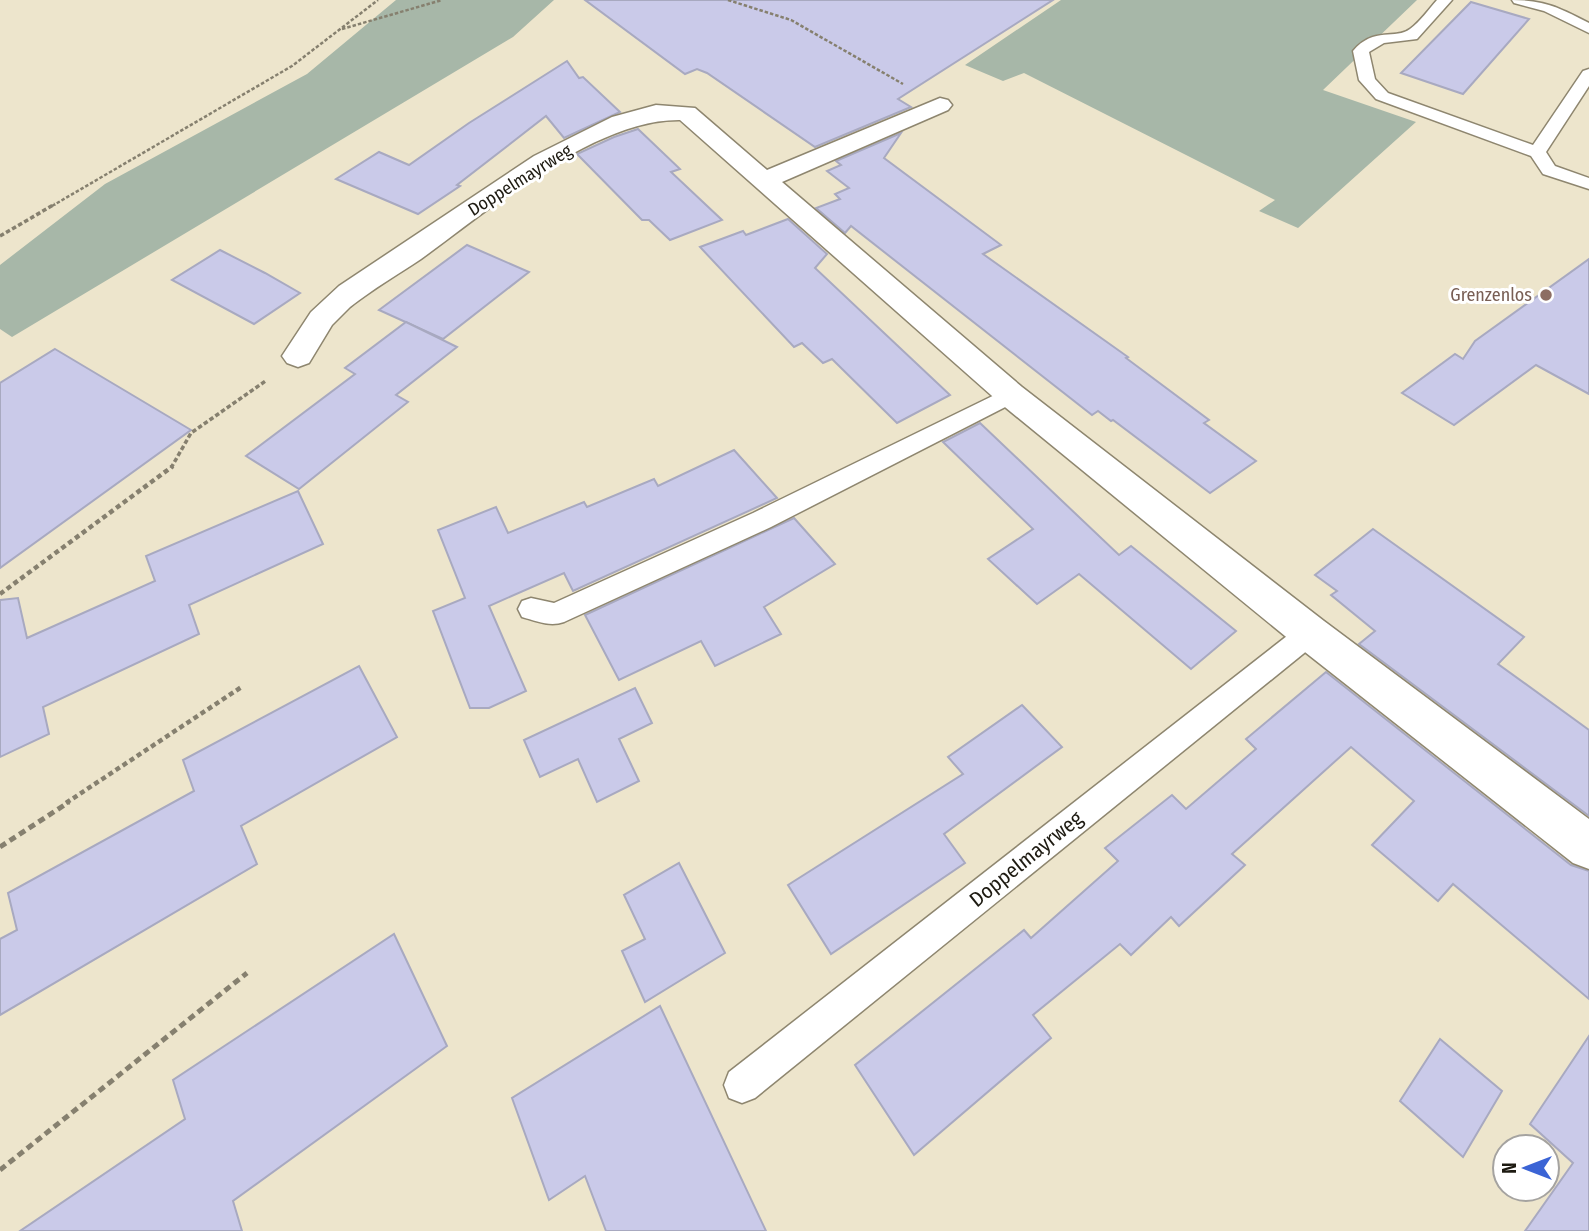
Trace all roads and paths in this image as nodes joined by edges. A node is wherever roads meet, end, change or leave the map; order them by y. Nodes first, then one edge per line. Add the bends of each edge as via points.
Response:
1 (378, 0) edge
2 (442, 0) edge
3 (728, 0) edge
4 (1445, 0) edge
5 (1518, 0) edge
6 (1589, 29) edge
7 (339, 30) junction
8 (1589, 74) edge
9 (940, 105) joint
10 (1537, 152) junction
11 (763, 181) junction
12 (1589, 184) edge
13 (0, 236) edge
14 (298, 356) joint
15 (1011, 395) junction
16 (0, 594) edge
17 (531, 609) dead end
18 (1310, 633) junction
19 (243, 686) dead end
20 (0, 847) edge
21 (1589, 847) edge
22 (247, 973) dead end
23 (742, 1086) dead end
24 (0, 1170) edge

1 - 7 path
2 - 7 path
3 - 9 path via 791,20
4 - 10 lane via 1412,36 1369,41 1362,51 1367,80 1382,96
5 - 6 lane via 1549,8
7 - 13 path via 292,66
8 - 10 lane
9 - 11 street
10 - 12 lane via 1549,170
11 - 14 street, Doppelmayrweg via 686,113 673,110 639,115 520,176 341,300 330,308
11 - 15 street, Doppelmayrweg
14 - 16 path via 191,433 175,465
15 - 17 lane via 762,520 555,614
15 - 18 street, Doppelmayrweg
18 - 21 street, Doppelmayrweg
18 - 23 lane, Doppelmayrweg
19 - 20 path
22 - 24 path

